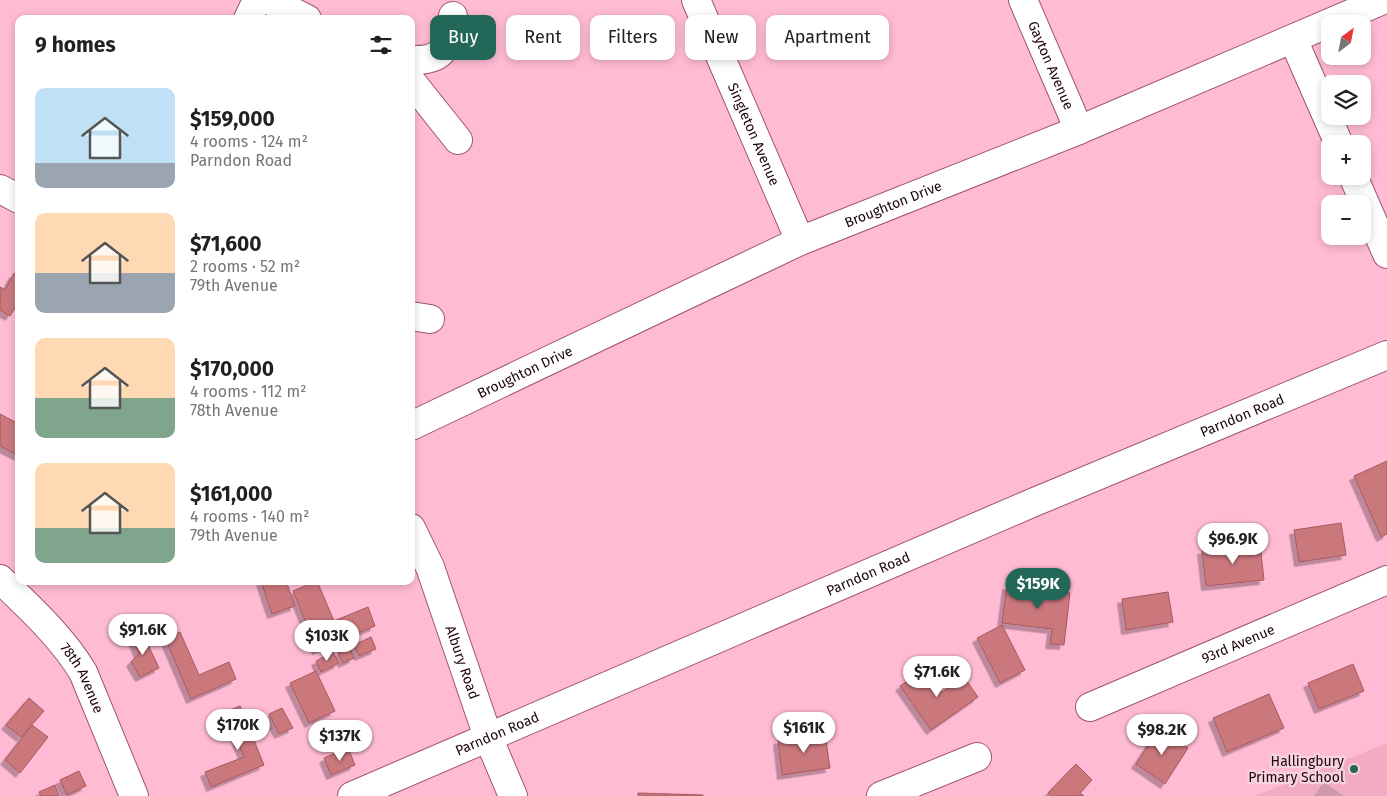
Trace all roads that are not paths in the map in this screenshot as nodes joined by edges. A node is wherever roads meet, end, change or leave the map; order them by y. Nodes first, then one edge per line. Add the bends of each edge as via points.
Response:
1 (257, 0) edge
2 (269, 0) edge
3 (696, 0) edge
4 (1023, 0) edge
5 (1383, 0) edge
6 (250, 15) edge
7 (299, 15) edge
8 (1293, 39) junction
9 (430, 59) edge
10 (415, 60) edge
11 (415, 86) edge
12 (1079, 130) junction
13 (1335, 135) edge
14 (458, 140) dead end
15 (1357, 185) edge
16 (0, 189) edge
17 (15, 197) edge
18 (800, 240) junction
19 (1387, 254) edge
20 (1387, 356) edge
21 (415, 424) edge
22 (415, 536) edge
23 (0, 579) edge
24 (1387, 580) edge
25 (1090, 707) dead end
26 (488, 737) junction
27 (977, 757) dead end
28 (134, 796) edge
29 (352, 796) edge
30 (513, 796) edge
31 (881, 796) edge

1 - 6 street
2 - 7 street
3 - 18 street, Singleton Avenue
4 - 12 street, Gayton Avenue
5 - 8 street, Broughton Drive
8 - 12 street, Broughton Drive
8 - 13 street
9 - 10 street
11 - 14 street
12 - 18 street, Broughton Drive
15 - 19 street
16 - 17 street
18 - 21 street, Broughton Drive
20 - 26 street, Parndon Road
22 - 26 street, Albury Road via 430,567
23 - 28 street, 78th Avenue via 72,654 83,672
24 - 25 street, 93rd Avenue
26 - 29 street, Parndon Road
26 - 30 street, Albury Road
27 - 31 street

